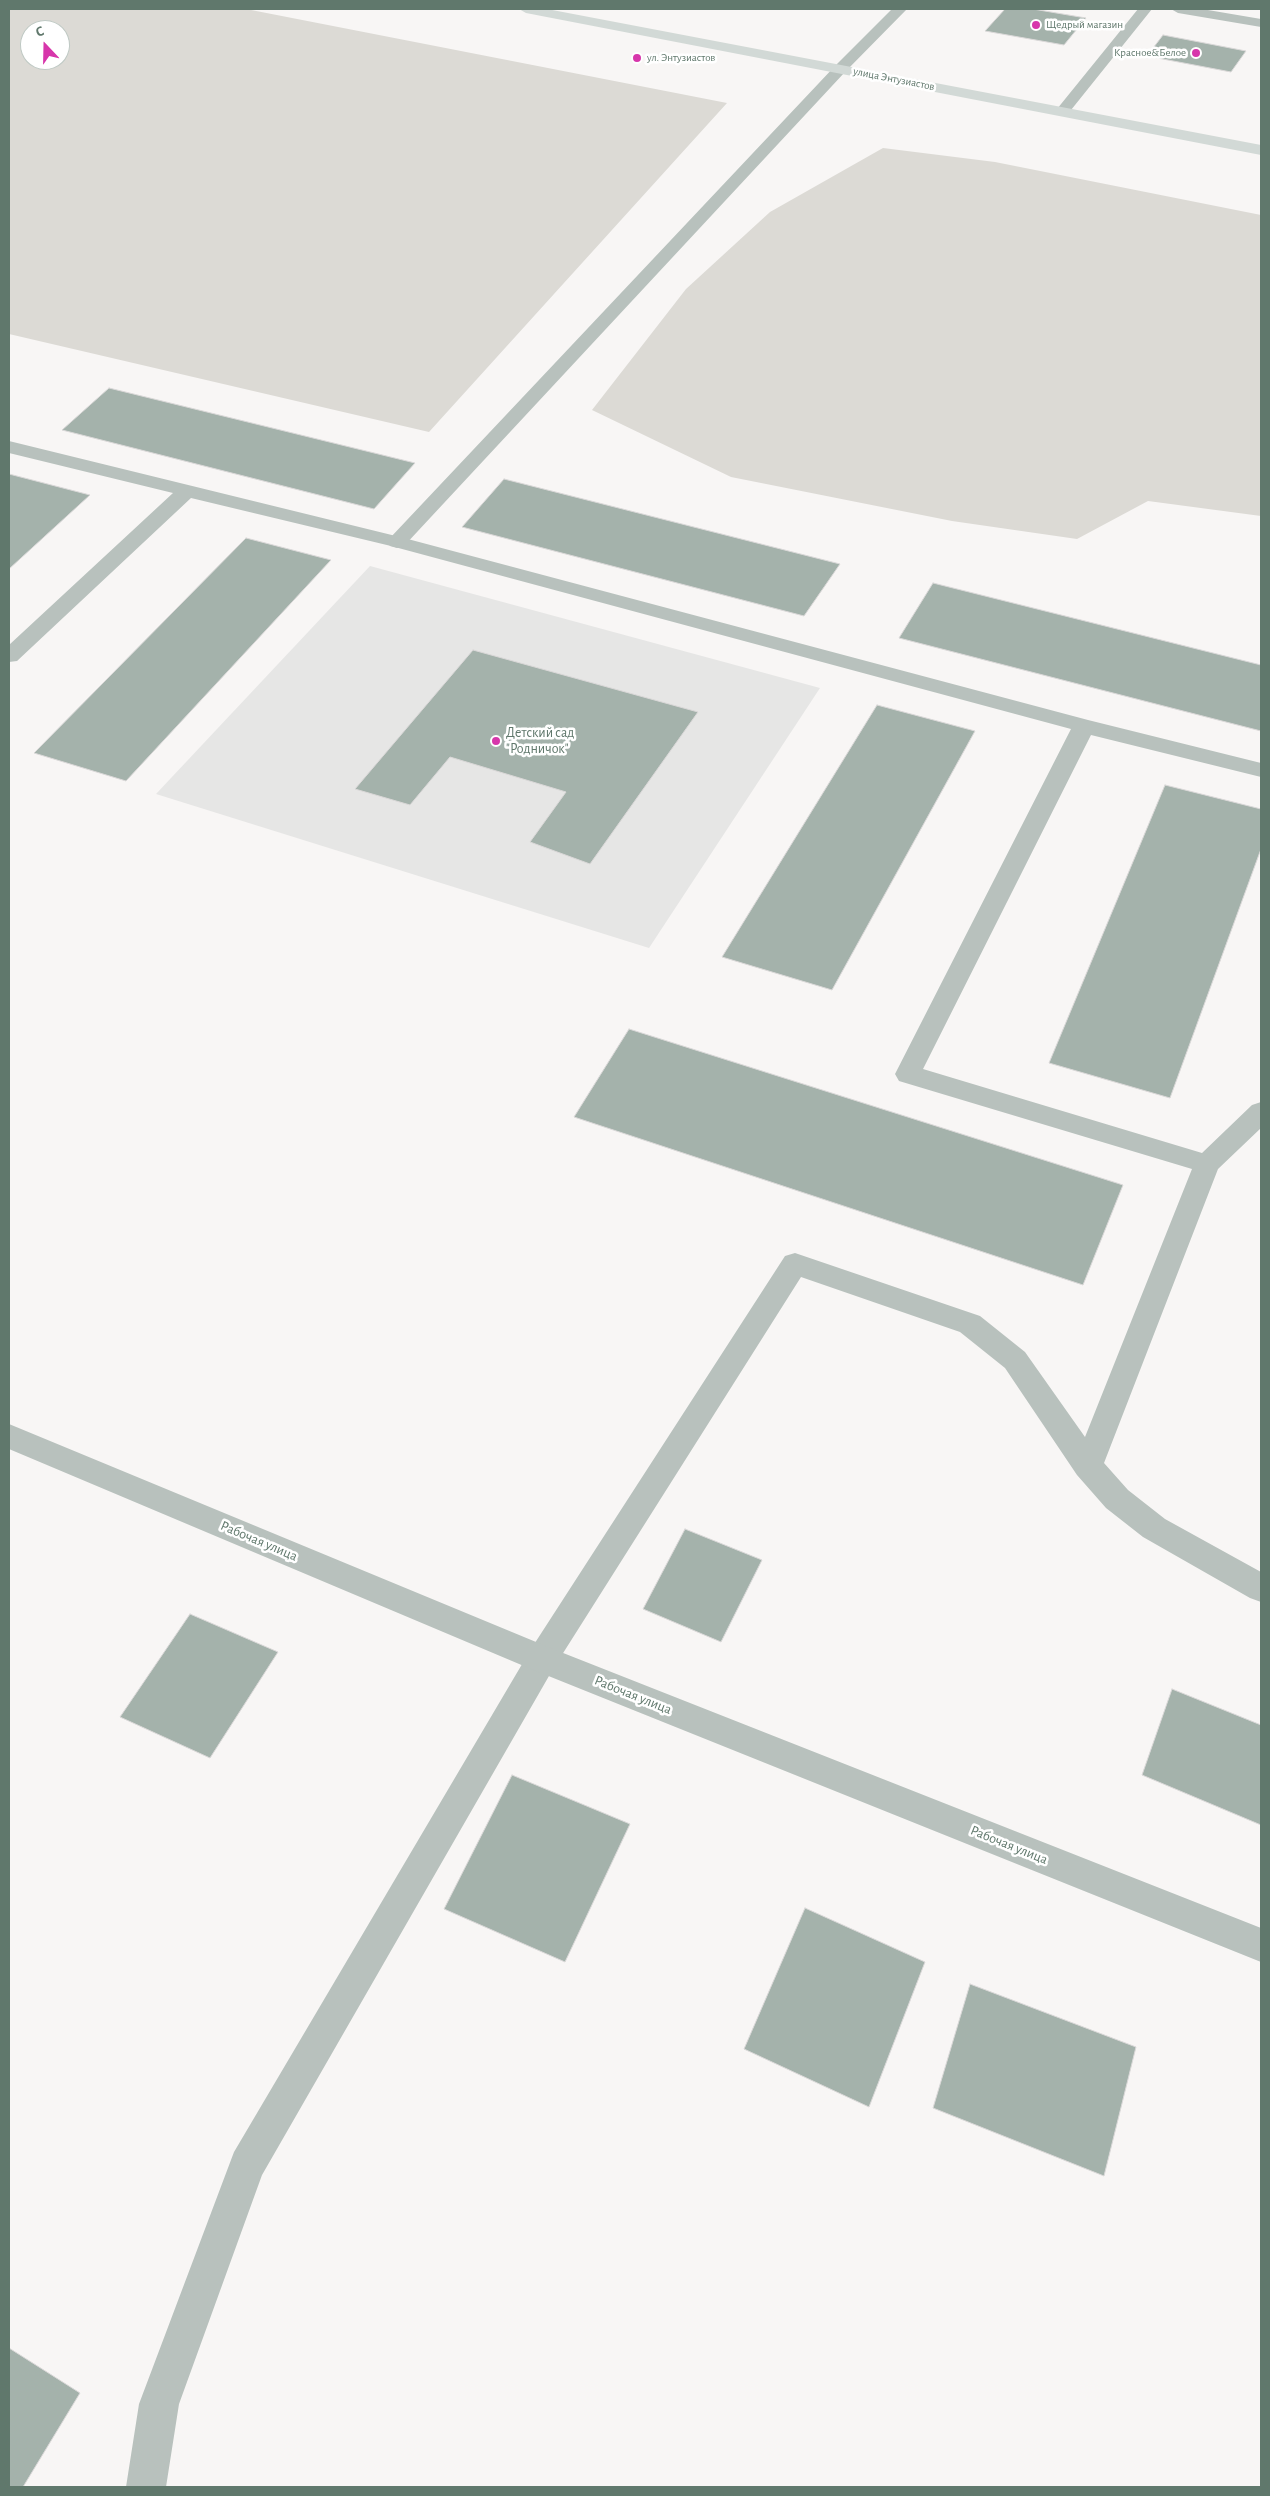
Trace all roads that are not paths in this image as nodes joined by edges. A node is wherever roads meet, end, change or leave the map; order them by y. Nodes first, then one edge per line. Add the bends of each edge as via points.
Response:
1 (526, 9) edge
2 (900, 9) edge
3 (1145, 9) edge
4 (1178, 9) edge
5 (1261, 23) edge
6 (840, 68) junction
7 (1062, 112) junction
8 (1261, 150) edge
9 (9, 447) edge
10 (186, 492) junction
11 (397, 542) junction
12 (9, 656) edge
13 (1084, 726) junction
14 (1261, 770) edge
15 (1261, 1112) edge
16 (1207, 1164) junction
17 (9, 1436) edge
18 (1088, 1466) junction
19 (1261, 1588) edge
20 (542, 1659) junction
21 (1261, 1945) edge
22 (146, 2487) edge

1 - 6 street, улица Энтузиастов
2 - 6 street
3 - 7 street
4 - 5 street
6 - 7 street, улица Энтузиастов
6 - 11 street
7 - 8 street, улица Энтузиастов
9 - 10 street
10 - 11 street
10 - 12 street
11 - 13 street
13 - 14 street
13 - 16 street via 908,1074
15 - 16 street
16 - 18 street
17 - 20 street, Рабочая улица
18 - 19 street via 1118,1500 1154,1528
18 - 20 street via 1015,1360 970,1324 795,1264
20 - 21 street, Рабочая улица
20 - 22 street via 247,2165 159,2404

